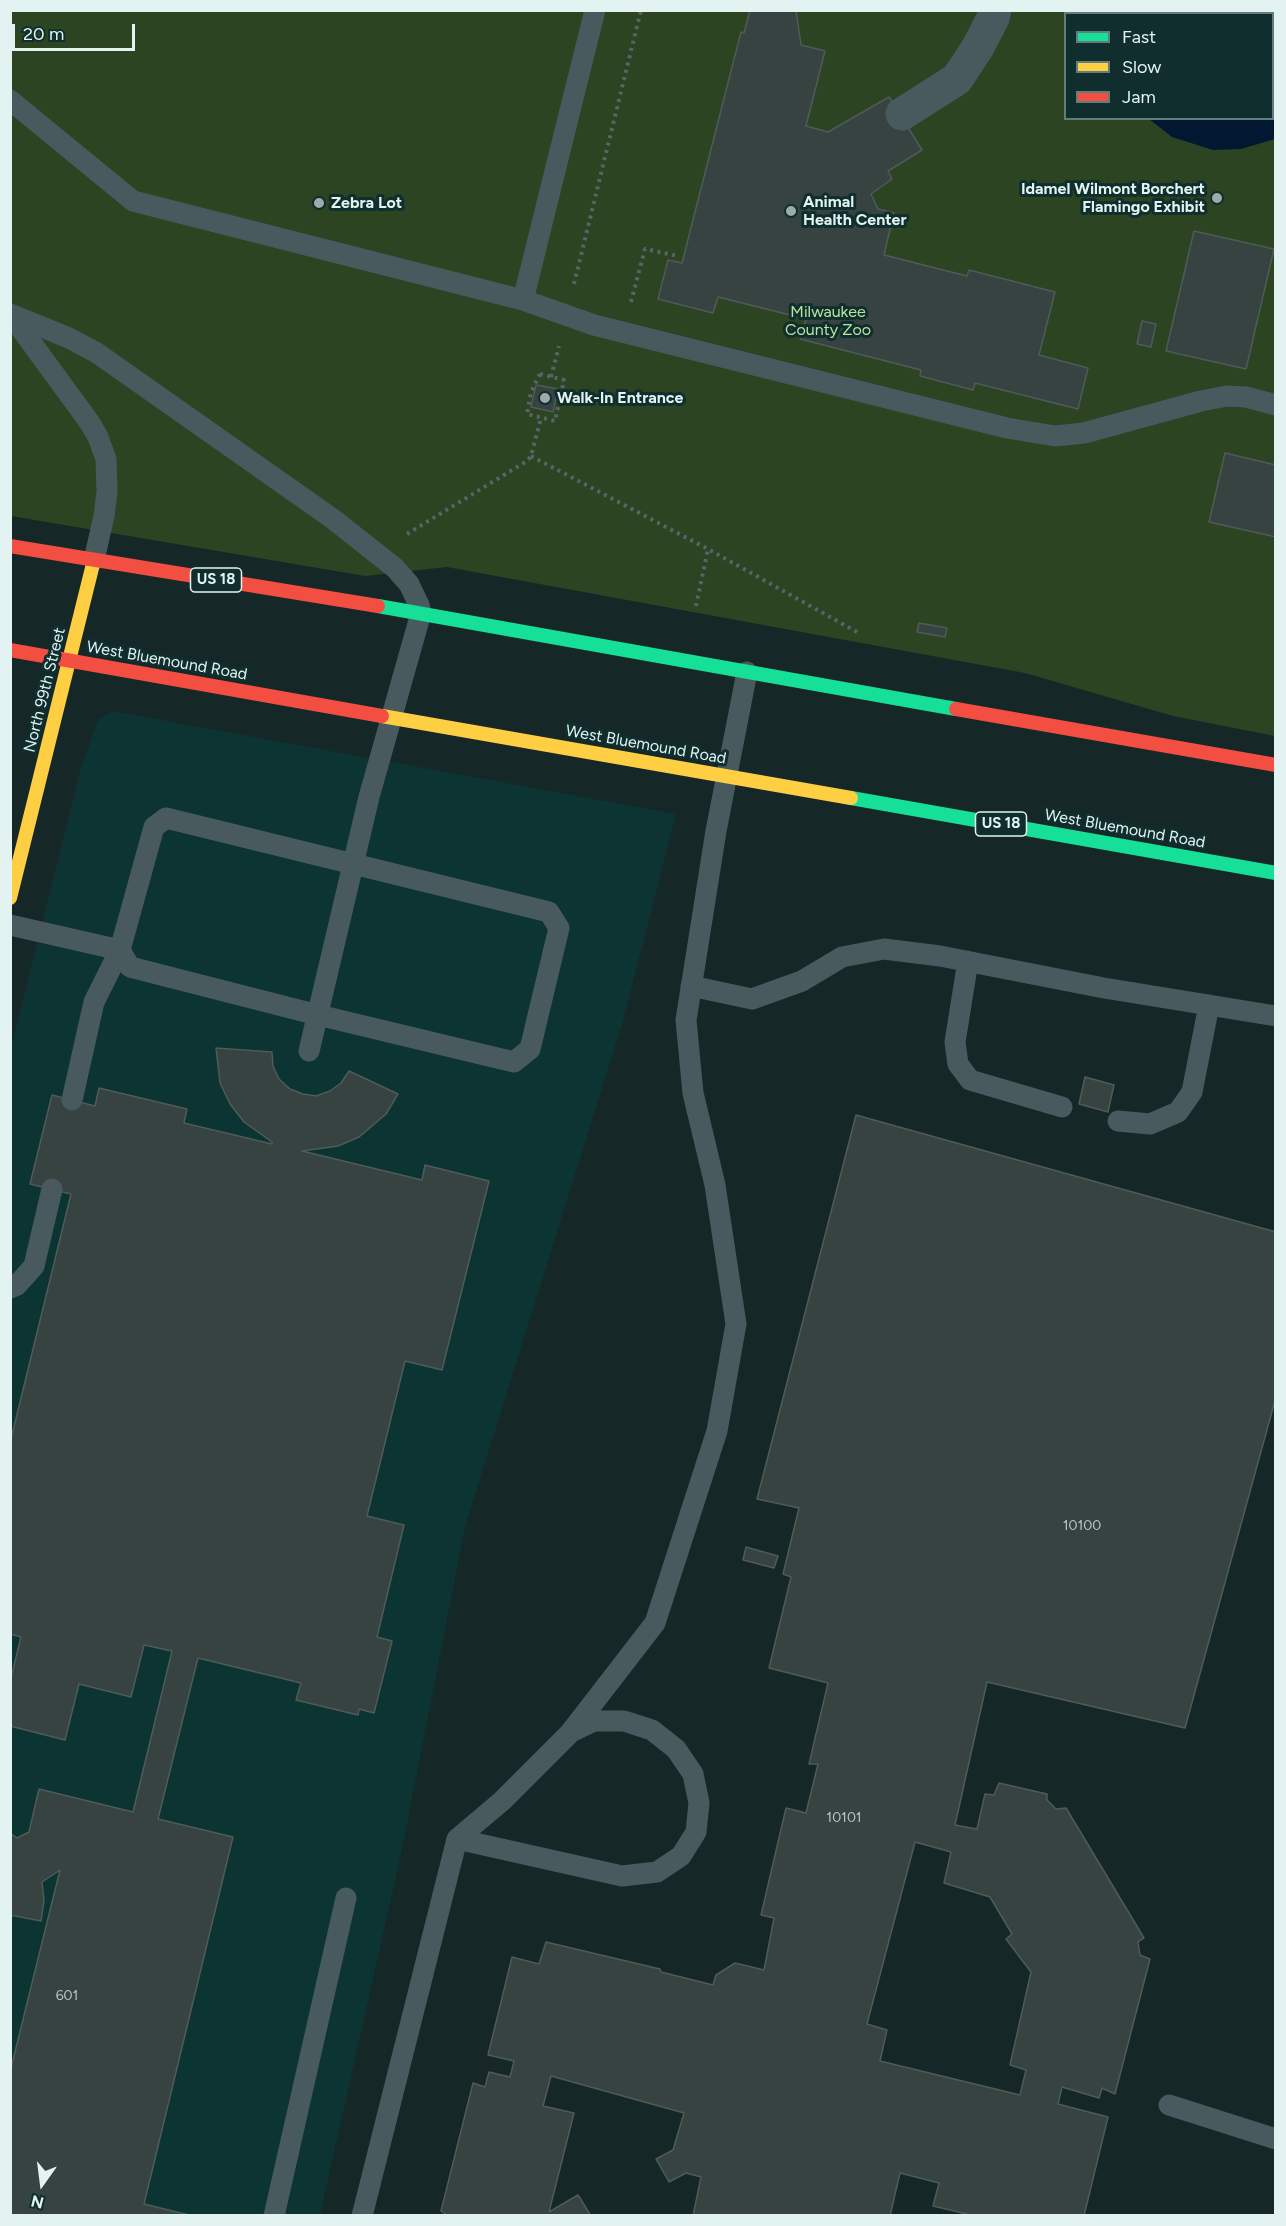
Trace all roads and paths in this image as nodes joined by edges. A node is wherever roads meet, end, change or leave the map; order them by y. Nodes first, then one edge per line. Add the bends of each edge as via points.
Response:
1 (595, 10) edge
2 (641, 10) edge
3 (995, 10) edge
4 (10, 100) edge
5 (902, 114) dead end
6 (678, 256) dead end
7 (574, 286) dead end
8 (523, 300) junction
9 (11, 314) edge
10 (624, 332) junction
11 (559, 345) dead end
12 (551, 377) junction
13 (1275, 405) edge
14 (542, 418) junction
15 (531, 456) junction
16 (407, 534) dead end
17 (10, 546) edge
18 (708, 549) junction
19 (94, 560) junction
20 (696, 606) dead end
21 (421, 613) junction
22 (857, 632) dead end
23 (10, 651) edge
24 (69, 660) junction
25 (747, 672) junction
26 (392, 717) junction
27 (1275, 765) edge
28 (727, 776) junction
29 (354, 863) junction
30 (1275, 873) edge
31 (10, 898) edge
32 (10, 925) edge
33 (120, 950) junction
34 (968, 961) junction
35 (691, 986) junction
36 (1209, 1005) junction
37 (318, 1015) junction
38 (1275, 1016) edge
39 (309, 1051) dead end
40 (72, 1101) dead end
41 (1062, 1107) dead end
42 (1119, 1121) dead end
43 (52, 1189) dead end
44 (10, 1288) edge
45 (570, 1733) junction
46 (458, 1839) junction
47 (346, 1898) dead end
48 (1169, 2105) dead end
49 (1275, 2139) edge
50 (274, 2216) edge
51 (362, 2216) edge

1 - 8 lane
2 - 7 path
3 - 5 street via 957,79
4 - 8 lane via 134,201
6 - 10 path via 645,249
8 - 10 lane
9 - 19 lane via 98,437 105,459 107,492
9 - 21 lane via 97,353 333,519 395,568 409,584
10 - 13 lane via 1042,435 1084,433 1227,396
11 - 12 path
12 - 14 path via 564,380 555,421
12 - 14 path via 540,374 527,406 527,414
14 - 15 path
15 - 16 path
15 - 18 path
17 - 19 main road, US 18
18 - 20 path
18 - 22 path
19 - 21 main road, US 18
19 - 24 main road, North 99th Street
21 - 25 main road, US 18
21 - 26 lane
23 - 24 main road, West Bluemound Road / US 18
24 - 26 main road, West Bluemound Road / US 18
24 - 31 main road, North 99th Street
25 - 27 main road, US 18
25 - 28 lane
26 - 28 main road, West Bluemound Road / US 18
26 - 29 lane
28 - 30 main road, West Bluemound Road / US 18
28 - 35 lane
29 - 33 lane via 166,818 154,827
29 - 37 lane
29 - 37 lane via 549,912 559,928 530,1049 514,1062
32 - 33 lane
33 - 37 lane via 130,967
33 - 40 lane via 94,1002
34 - 35 lane via 884,949 842,957 802,981 752,999
34 - 36 lane
34 - 41 lane via 955,1042 958,1064 970,1080
35 - 45 lane via 686,1020 693,1093 716,1185 736,1324 717,1431 655,1623
36 - 38 lane
36 - 42 lane via 1192,1092 1178,1112 1150,1124
37 - 39 lane
43 - 44 lane via 34,1266 17,1286
45 - 46 lane
45 - 46 lane via 594,1721 624,1721 652,1730 676,1749 693,1774 699,1803 696,1832 681,1856 657,1872 622,1876
46 - 51 lane
47 - 50 lane
48 - 49 lane

